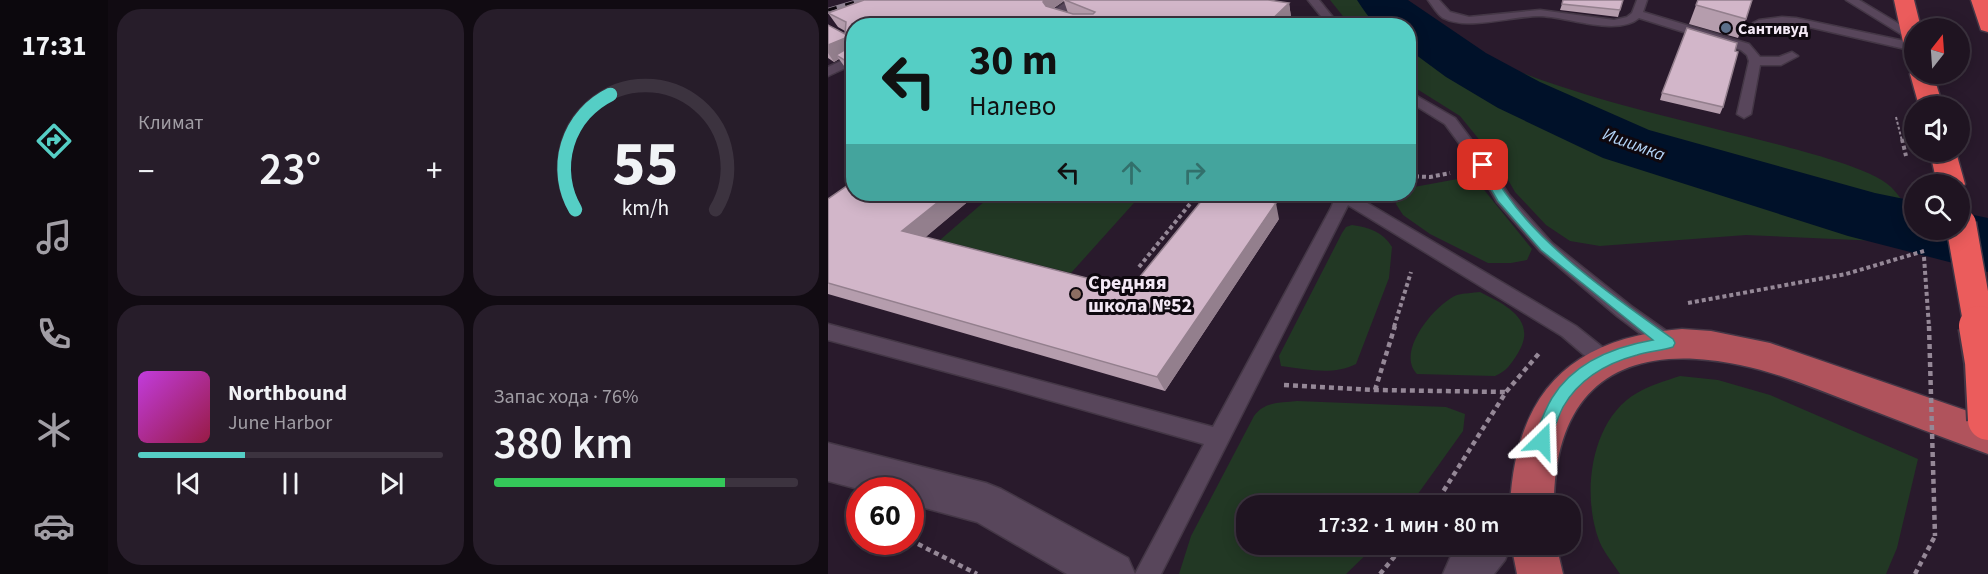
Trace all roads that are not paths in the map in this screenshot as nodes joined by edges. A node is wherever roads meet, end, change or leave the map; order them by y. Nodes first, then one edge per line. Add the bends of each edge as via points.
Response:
1 (1077, 0) edge
2 (1313, 0) edge
3 (1433, 0) edge
4 (1642, 0) edge
5 (1851, 0) edge
6 (1981, 0) edge
7 (1901, 2) edge
8 (1637, 14) junction
9 (1058, 18) edge
10 (1328, 18) edge
11 (1906, 18) edge
12 (1759, 23) dead end
13 (1988, 26) edge
14 (1904, 35) edge
15 (1904, 40) edge
16 (1792, 56) dead end
17 (1755, 61) junction
18 (846, 63) edge
19 (828, 72) edge
20 (1416, 100) edge
21 (1744, 114) dead end
22 (1339, 201) edge
23 (1353, 201) edge
24 (1964, 240) edge
25 (828, 332) edge
26 (1668, 343) junction
27 (1604, 360) junction
28 (1988, 420) edge
29 (1988, 436) edge
30 (1219, 439) junction
31 (828, 462) edge
32 (1529, 495) edge
33 (1481, 555) edge
34 (1536, 555) edge
35 (1112, 574) edge
36 (1148, 574) edge
37 (1466, 574) edge
38 (1540, 574) edge

1 - 9 lane via 1061,10
2 - 10 lane
3 - 8 lane via 1446,15 1469,20 1540,13 1614,23
4 - 8 lane
5 - 14 lane
6 - 13 highway
7 - 11 highway
8 - 17 lane via 1745,48
12 - 15 lane via 1796,21
16 - 17 lane via 1781,61
17 - 21 lane
18 - 19 lane
20 - 26 lane via 1450,121 1503,198 1546,247
22 - 30 lane
23 - 27 lane via 1569,330
24 - 28 highway, bridge via 1985,362
25 - 30 lane
26 - 27 main road
26 - 29 main road via 1721,347 1780,360
27 - 32 main road via 1581,374 1558,402 1542,441
30 - 36 lane
31 - 35 street via 986,504
33 - 37 street
34 - 38 main road

